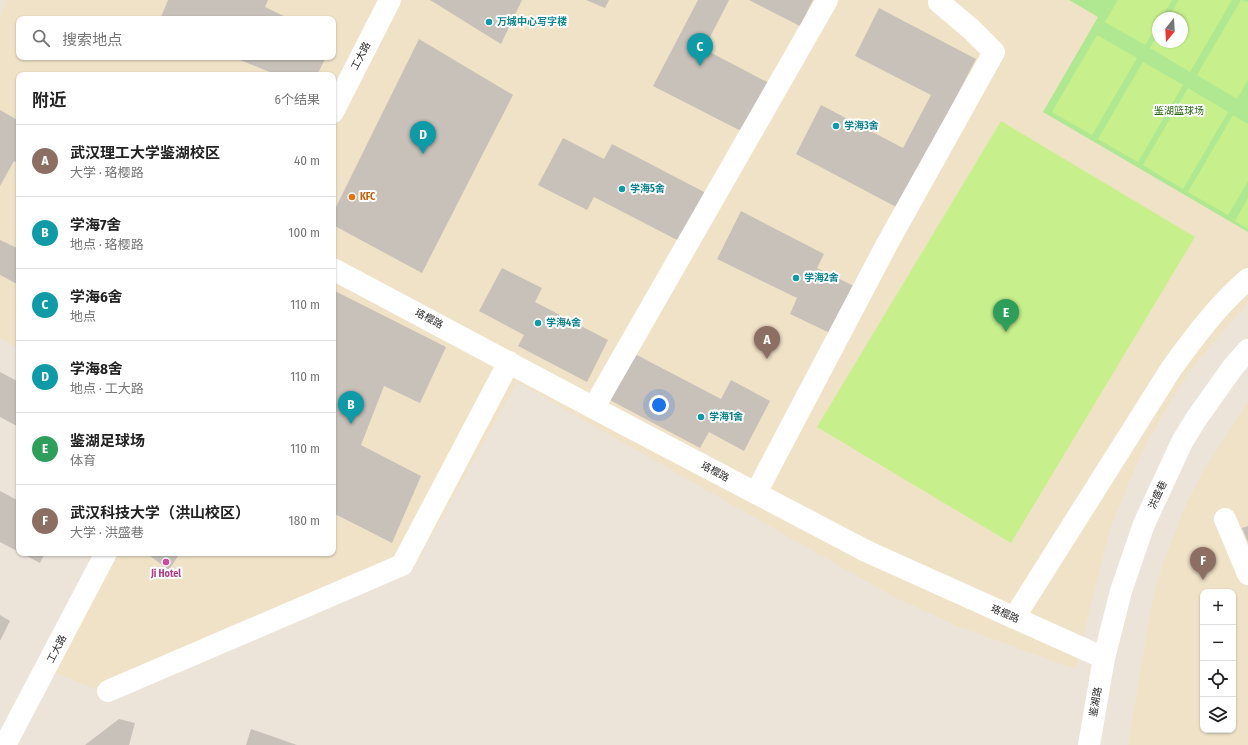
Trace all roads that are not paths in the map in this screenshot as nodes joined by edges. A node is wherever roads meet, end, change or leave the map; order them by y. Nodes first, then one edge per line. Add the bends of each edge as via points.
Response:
1 (390, 0) edge
2 (827, 0) edge
3 (939, 1) edge
4 (336, 106) edge
5 (336, 271) edge
6 (1248, 279) edge
7 (1248, 350) edge
8 (509, 362) junction
9 (594, 407) junction
10 (756, 493) junction
11 (1225, 519) dead end
12 (104, 556) edge
13 (1248, 574) edge
14 (1014, 618) junction
15 (1104, 658) junction
16 (108, 691) dead end
17 (6, 745) edge
18 (1089, 745) edge

1 - 4 street, 工大路
2 - 9 street
3 - 10 street via 994,52 887,244
5 - 8 street, 珞樱路
6 - 14 street via 1215,313 1171,369
7 - 15 street, 洪盛巷 via 1224,379 1182,442 1144,524 1121,591
8 - 9 street, 珞樱路
8 - 16 street via 402,565
9 - 10 street, 珞樱路
10 - 14 street, 珞樱路 via 866,551
11 - 13 street
12 - 17 street, 工大路
14 - 15 street, 珞樱路
15 - 18 street, 鉴湖路

